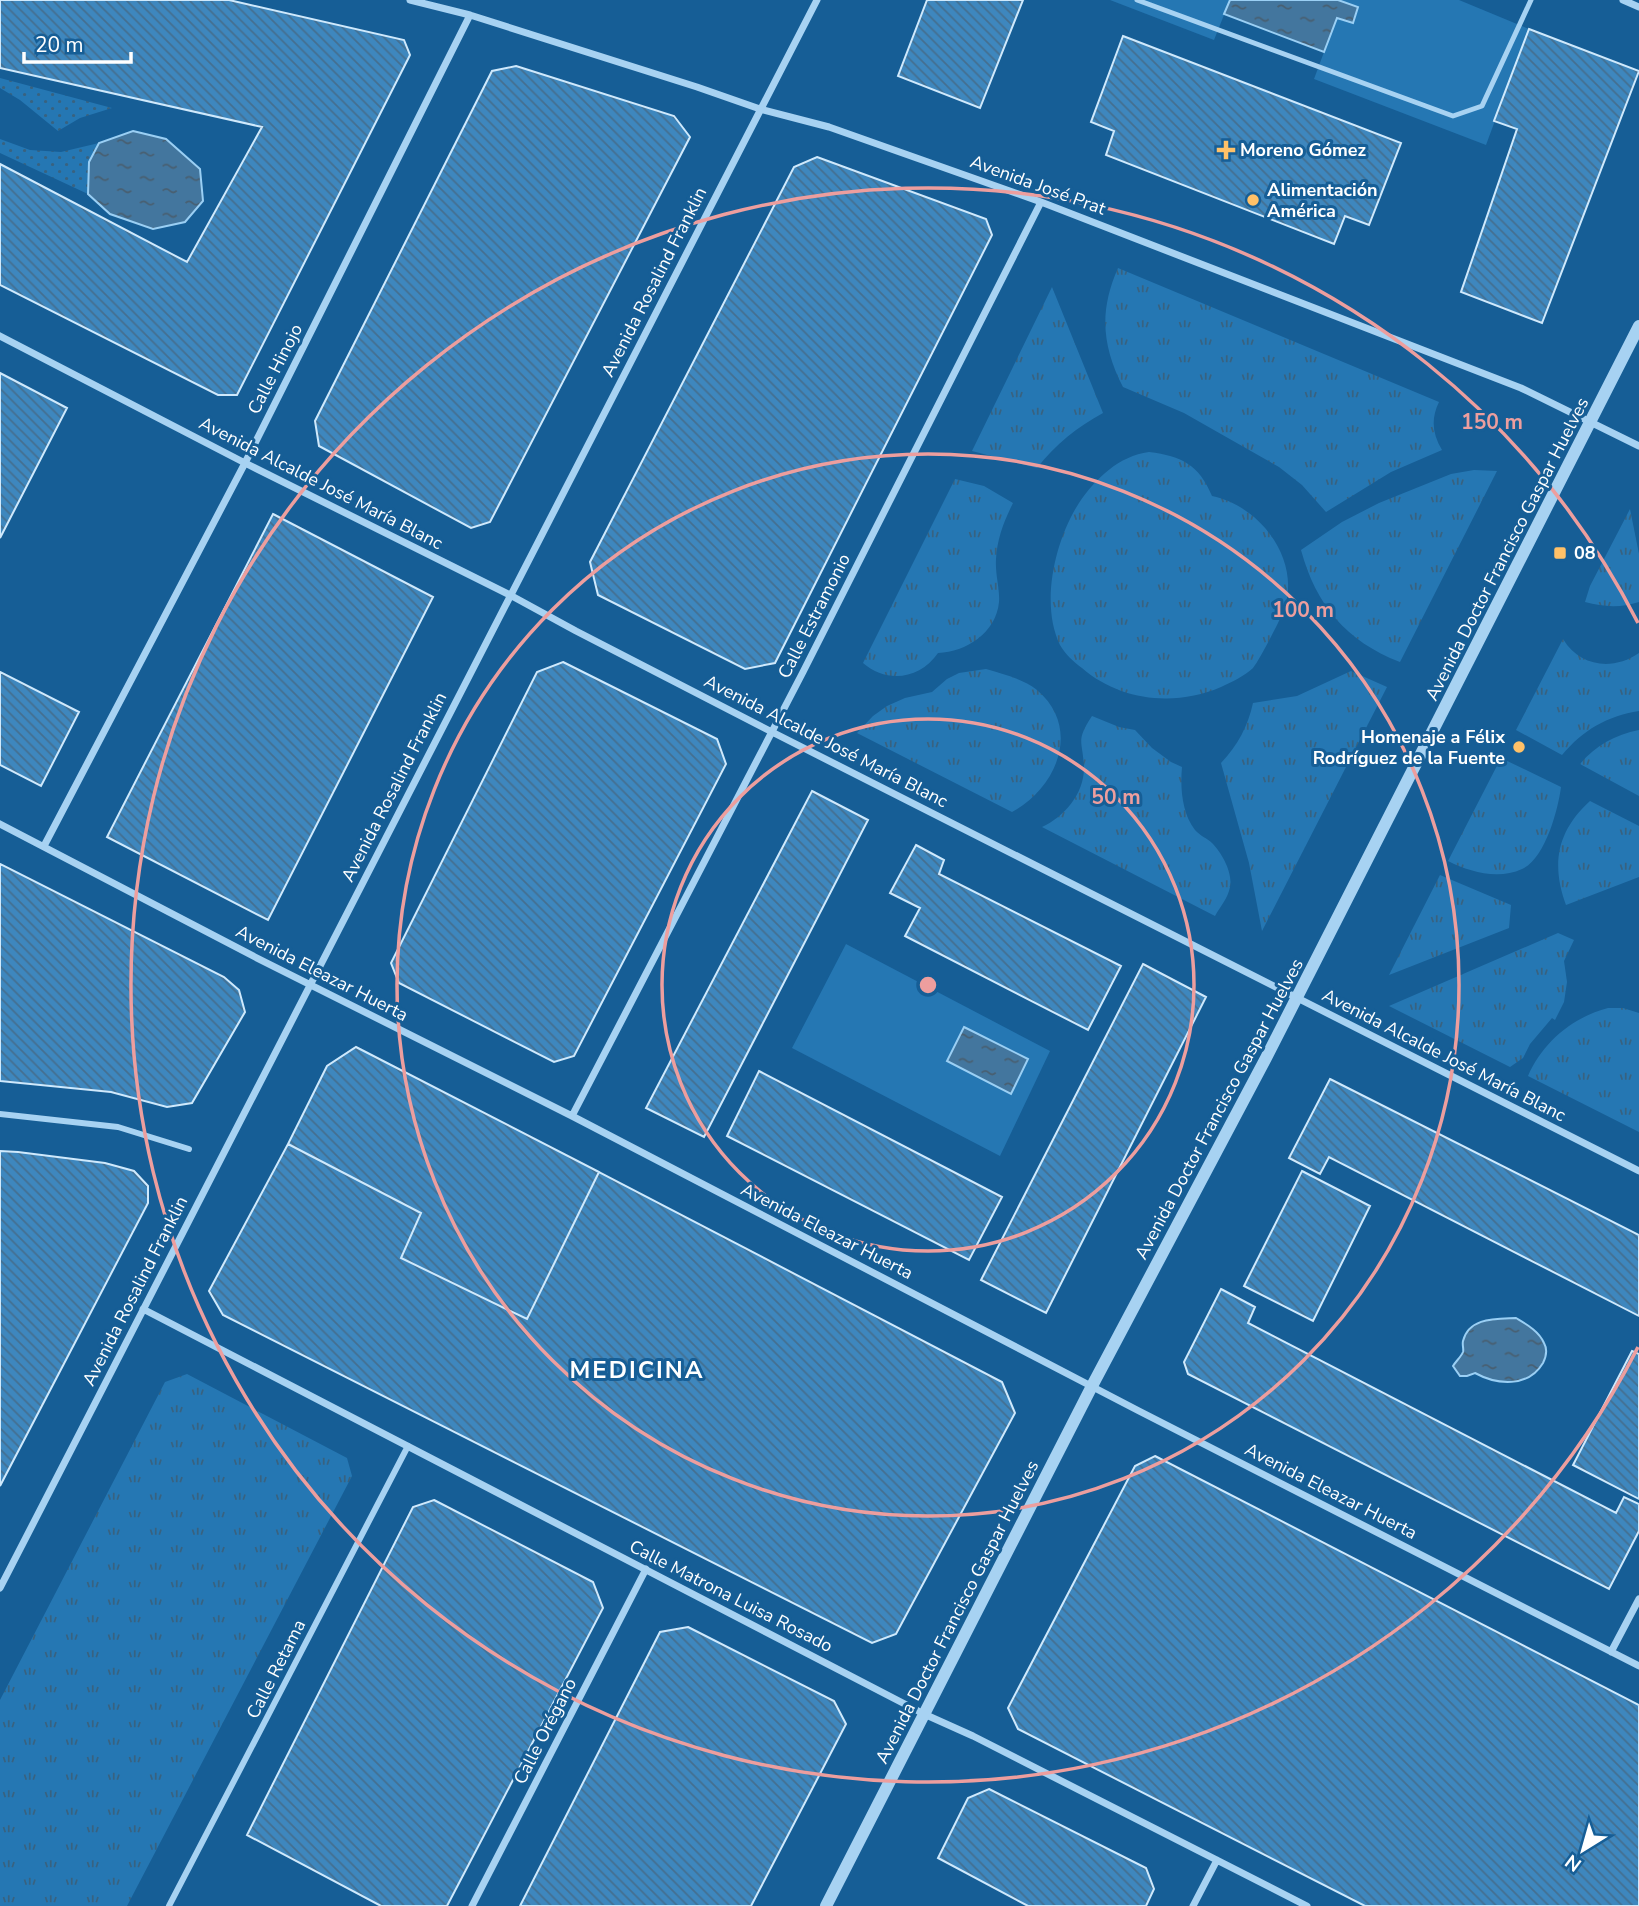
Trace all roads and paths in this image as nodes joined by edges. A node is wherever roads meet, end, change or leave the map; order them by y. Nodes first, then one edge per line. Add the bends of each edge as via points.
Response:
1 (410, 0) edge
2 (817, 0) edge
3 (1137, 0) edge
4 (1531, 0) edge
5 (1623, 0) edge
6 (1639, 7) edge
7 (470, 15) junction
8 (761, 109) junction
9 (1041, 202) junction
10 (1639, 326) edge
11 (0, 336) edge
12 (1591, 422) junction
13 (1639, 446) edge
14 (245, 463) junction
15 (510, 595) junction
16 (772, 732) junction
17 (0, 824) edge
18 (44, 846) junction
19 (311, 986) junction
20 (1297, 998) junction
21 (0, 1114) edge
22 (572, 1116) junction
23 (188, 1149) dead end
24 (1639, 1171) edge
25 (143, 1309) junction
26 (1092, 1386) junction
27 (408, 1446) junction
28 (646, 1569) junction
29 (0, 1588) edge
30 (1639, 1598) edge
31 (1611, 1652) junction
32 (1639, 1666) edge
33 (924, 1714) junction
34 (1217, 1860) junction
35 (169, 1906) edge
36 (472, 1906) edge
37 (826, 1906) edge
38 (1193, 1906) edge
39 (1307, 1906) edge

1 - 7 street, Avenida José Prat
2 - 8 street, Avenida Rosalind Franklin
3 - 4 lane via 1453,116 1482,106
5 - 6 street
7 - 8 street, Avenida José Prat
7 - 14 street, Calle Hinojo
8 - 9 street, Avenida José Prat via 829,127
8 - 15 street, Avenida Rosalind Franklin
9 - 12 street, Avenida José Prat via 1521,388
9 - 16 street, Calle Estramonio
10 - 12 street, Avenida Doctor Francisco Gaspar Huelves
11 - 14 street, Avenida Alcalde José María Blanc
12 - 13 street, Avenida José Prat
12 - 20 street, Avenida Doctor Francisco Gaspar Huelves
14 - 15 street, Avenida Alcalde José María Blanc
14 - 18 street, Calle Hinojo
15 - 16 street, Avenida Alcalde José María Blanc
15 - 19 street, Avenida Rosalind Franklin
16 - 20 street, Avenida Alcalde José María Blanc
16 - 22 street, Calle Estramonio
17 - 18 street, Avenida Eleazar Huerta
18 - 19 street, Avenida Eleazar Huerta
19 - 22 street, Avenida Eleazar Huerta
19 - 25 street, Avenida Rosalind Franklin
20 - 24 street, Avenida Alcalde José María Blanc
20 - 26 street, Avenida Doctor Francisco Gaspar Huelves
21 - 23 street via 118,1127
22 - 26 street, Avenida Eleazar Huerta
25 - 27 street, Calle Matrona Luisa Rosado
25 - 29 street, Avenida Rosalind Franklin
26 - 31 street, Avenida Eleazar Huerta
26 - 33 street, Avenida Doctor Francisco Gaspar Huelves
27 - 28 street, Calle Matrona Luisa Rosado
27 - 35 street, Calle Retama
28 - 33 street, Calle Matrona Luisa Rosado
28 - 36 street, Calle Orégano
30 - 31 street
31 - 32 street, Avenida Eleazar Huerta
33 - 34 street, Calle Matrona Luisa Rosado
33 - 37 street, Avenida Doctor Francisco Gaspar Huelves
34 - 38 street
34 - 39 street, Calle Matrona Luisa Rosado

